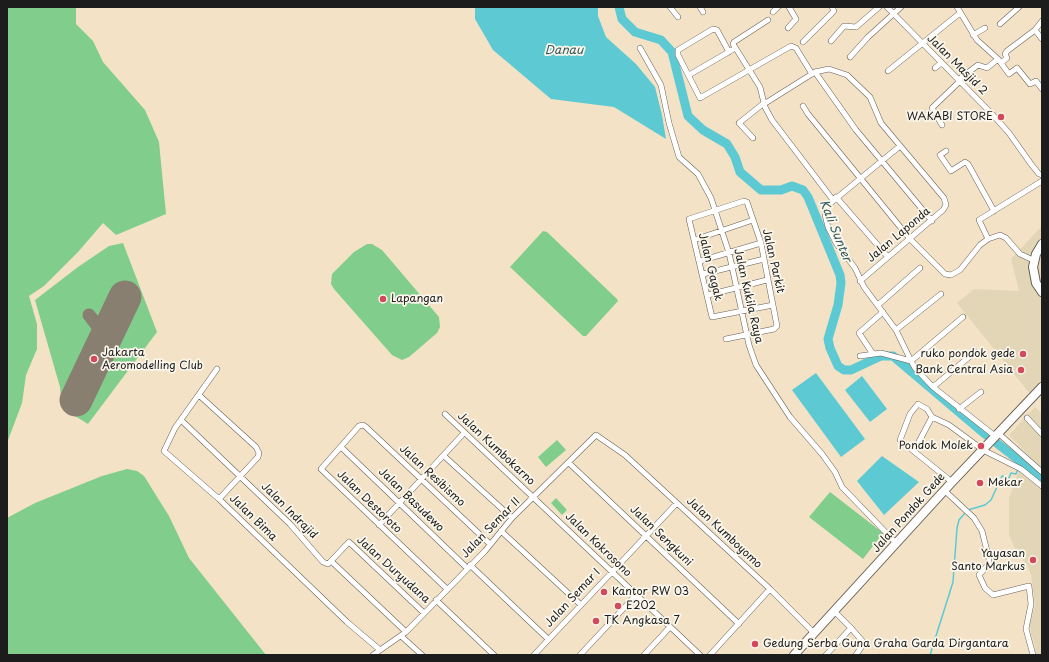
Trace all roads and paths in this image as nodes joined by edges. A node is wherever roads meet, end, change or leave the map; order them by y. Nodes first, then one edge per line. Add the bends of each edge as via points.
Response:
1 (670, 7) edge
2 (778, 7) edge
3 (789, 7) edge
4 (832, 7) edge
5 (879, 7) edge
6 (887, 7) edge
7 (901, 7) edge
8 (956, 7) edge
9 (1020, 7) edge
10 (773, 12) dead end
11 (960, 13) junction
12 (894, 14) junction
13 (678, 17) dead end
14 (768, 20) dead end
15 (1042, 21) edge
16 (1000, 24) dead end
17 (788, 28) dead end
18 (985, 28) dead end
19 (1035, 30) junction
20 (974, 35) junction
21 (1042, 39) edge
22 (831, 41) dead end
23 (803, 42) dead end
24 (923, 44) junction
25 (640, 48) dead end
26 (734, 48) junction
27 (729, 52) junction
28 (850, 57) dead end
29 (1000, 61) junction
30 (941, 63) junction
31 (935, 68) dead end
32 (749, 70) junction
33 (888, 71) dead end
34 (813, 73) junction
35 (689, 75) junction
36 (959, 81) junction
37 (1042, 89) edge
38 (764, 104) junction
39 (803, 106) dead end
40 (942, 125) dead end
41 (753, 138) dead end
42 (900, 146) junction
43 (946, 151) dead end
44 (881, 162) junction
45 (1042, 175) edge
46 (860, 178) junction
47 (1042, 182) edge
48 (835, 199) junction
49 (714, 210) junction
50 (994, 211) junction
51 (753, 220) junction
52 (932, 221) junction
53 (722, 232) junction
54 (910, 239) junction
55 (988, 239) junction
56 (694, 240) junction
57 (761, 243) junction
58 (1042, 244) edge
59 (729, 253) junction
60 (888, 257) junction
61 (764, 259) junction
62 (1033, 260) junction
63 (700, 261) junction
64 (733, 266) junction
65 (920, 268) dead end
66 (703, 274) junction
67 (767, 280) junction
68 (860, 281) junction
69 (737, 288) junction
70 (1042, 292) edge
71 (941, 294) dead end
72 (708, 295) junction
73 (773, 305) junction
74 (878, 305) junction
75 (741, 312) junction
76 (883, 312) junction
77 (963, 317) dead end
78 (896, 330) junction
79 (746, 334) junction
80 (726, 339) dead end
81 (975, 352) dead end
82 (873, 354) junction
83 (860, 356) dead end
84 (910, 361) junction
85 (218, 369) dead end
86 (933, 387) junction
87 (1041, 390) edge
88 (981, 392) dead end
89 (200, 396) junction
90 (959, 409) junction
91 (445, 414) dead end
92 (932, 417) junction
93 (1026, 418) dead end
94 (181, 420) junction
95 (359, 426) joint
96 (464, 433) junction
97 (1042, 434) edge
98 (596, 435) joint
99 (996, 436) junction
100 (341, 447) junction
101 (985, 448) junction
102 (914, 451) junction
103 (444, 456) junction
104 (569, 463) junction
105 (1042, 472) edge
106 (240, 476) junction
107 (422, 480) junction
108 (952, 482) junction
109 (1042, 486) edge
110 (944, 490) junction
111 (534, 498) junction
112 (218, 499) junction
113 (677, 503) junction
114 (400, 504) junction
115 (512, 518) junction
116 (379, 525) junction
117 (501, 531) junction
118 (646, 536) junction
119 (490, 544) junction
120 (897, 544) junction
121 (331, 561) junction
122 (469, 567) junction
123 (612, 572) junction
124 (447, 589) junction
125 (770, 589) junction
126 (636, 595) junction
127 (436, 600) junction
128 (581, 605) junction
129 (834, 611) junction
130 (424, 613) junction
131 (739, 624) junction
132 (670, 627) junction
133 (851, 628) junction
134 (406, 632) junction
135 (814, 632) junction
136 (401, 636) junction
137 (548, 640) junction
138 (380, 650) junction
139 (373, 655) edge
140 (422, 655) edge
141 (494, 655) edge
142 (534, 655) edge
143 (580, 655) edge
144 (644, 655) edge
145 (700, 655) edge
146 (710, 655) edge
147 (794, 655) edge
148 (826, 655) edge
149 (856, 655) edge
150 (1033, 655) edge

1 - 13 street
2 - 10 street
3 - 17 street via 796,17
4 - 23 street via 834,11
5 - 22 street via 856,26 844,26
6 - 12 street, Jalan Masjid 2
7 - 12 street
8 - 11 street
9 - 16 street
11 - 20 street
11 - 24 street
12 - 24 street, Jalan Masjid 2
12 - 28 street
14 - 26 street via 734,42
15 - 19 street
18 - 20 street
19 - 21 street
19 - 29 street via 1007,51 1007,58
20 - 29 street via 980,44 987,47
24 - 30 street, Jalan Masjid 2
24 - 33 street
25 - 49 street, Jalan Kukila Raya via 661,85 679,157 698,174 708,189
26 - 27 street
26 - 32 street
27 - 35 street
27 - 35 street via 717,30 710,30 678,50
29 - 36 street via 988,68 978,65
29 - 37 street via 1009,74 1016,68 1030,84 1036,81
30 - 31 street
30 - 36 street, Jalan Masjid 2
32 - 34 street via 794,46
32 - 35 street via 702,98
32 - 38 street via 760,88
34 - 38 street
34 - 42 street, Jalan Laponda via 829,69 851,78 870,97 881,123
34 - 44 street
36 - 40 street via 932,108
36 - 45 street, Jalan Masjid 2 via 1009,133
38 - 41 street via 739,123
38 - 48 street via 772,120
39 - 46 street
42 - 44 street
42 - 52 street, Jalan Laponda via 944,198 944,208
43 - 50 street via 940,155 951,170 965,162 968,164
44 - 46 street
44 - 52 street
46 - 48 street
46 - 54 street
47 - 50 street
48 - 60 street
48 - 68 street via 826,210 828,228 836,243 856,268
49 - 51 street, Jalan Parkit via 744,200
49 - 53 street, Jalan Kukila Raya
49 - 56 street, Jalan Gagak via 689,219
50 - 55 street via 979,220
51 - 53 street
51 - 57 street, Jalan Parkit
52 - 54 street, Jalan Laponda
53 - 56 street
53 - 59 street, Jalan Kukila Raya
54 - 55 street via 938,268 951,275 960,270 977,248
54 - 60 street, Jalan Laponda
55 - 62 street via 1003,236 1020,254
56 - 63 street, Jalan Gagak
57 - 59 street
57 - 61 street, Jalan Parkit
58 - 62 main road
59 - 63 street
59 - 64 street, Jalan Kukila Raya
60 - 68 street, Jalan Laponda
61 - 64 street
61 - 67 street, Jalan Parkit
62 - 70 main road via 1034,276
63 - 66 street, Jalan Gagak
64 - 66 street
64 - 69 street, Jalan Kukila Raya
65 - 74 street
66 - 72 street, Jalan Gagak
67 - 69 street
67 - 73 street, Jalan Parkit
68 - 74 street
69 - 72 street
69 - 75 street, Jalan Kukila Raya
71 - 78 street
72 - 75 street, Jalan Gagak via 713,317
73 - 75 street
73 - 79 street, Jalan Parkit via 778,323 776,327
74 - 76 street
75 - 79 street, Jalan Kukila Raya
76 - 78 street
76 - 82 street via 859,333
77 - 84 street
78 - 84 street
79 - 80 street
79 - 120 street, Jalan Kukila Raya via 756,365 790,417 822,454 842,487
81 - 86 street
82 - 83 street
82 - 84 street via 892,355
84 - 86 street
85 - 89 street, Jalan Bima
86 - 90 street
87 - 99 main road, Jalan Pondok Gede
88 - 90 street
89 - 94 street, Jalan Bima
89 - 106 street via 256,447 258,457
90 - 99 street
91 - 96 street, Jalan Kumbokarno
92 - 101 street
92 - 102 street
92 - 102 street via 927,409 918,404 910,414 900,440
93 - 97 street
94 - 106 street
94 - 112 street, Jalan Bima via 164,452
95 - 100 street, Jalan Destoroto
95 - 107 street, Jalan Resibismo via 366,427
96 - 103 street
96 - 111 street, Jalan Kumbokarno
98 - 104 street, Jalan Semar II
98 - 113 street, Jalan Kumboyomo via 625,455
99 - 101 main road, Jalan Pondok Gede
99 - 105 street
100 - 114 street, Jalan Basudewo
100 - 116 street, Jalan Destoroto via 321,469
101 - 108 main road, Jalan Pondok Gede
101 - 109 street via 1021,469
102 - 108 street
103 - 107 street
103 - 115 street
104 - 111 street, Jalan Semar II
104 - 118 street, Jalan Sengkuni
106 - 112 street
106 - 121 street, Jalan Indrajid via 290,524 323,562 328,564
107 - 114 street
107 - 119 street, Jalan Resibismo
108 - 110 main road, Jalan Pondok Gede
110 - 120 main road, Jalan Pondok Gede
110 - 150 street via 982,531 989,556 988,566 979,575 985,588 993,595 1029,586 1031,604 1026,630
111 - 115 street, Jalan Semar II
111 - 123 street, Jalan Kokrosono
112 - 138 street, Jalan Bima via 347,622
113 - 118 street, Jalan Semar I
113 - 125 street, Jalan Kumboyomo
114 - 116 street
114 - 122 street, Jalan Basudewo
115 - 117 street, Jalan Semar II
116 - 124 street, Jalan Destoroto
117 - 119 street, Jalan Semar II
117 - 128 street
118 - 123 street, Jalan Semar I
118 - 131 street, Jalan Sengkuni
119 - 122 street, Jalan Semar II
120 - 129 main road, Jalan Pondok Gede
121 - 130 street, Jalan Duryudana via 350,542
121 - 134 street, Jalan Indrajid
122 - 124 street, Jalan Semar II
122 - 137 street, Jalan Basudewo
123 - 126 street, Jalan Kokrosono
123 - 128 street, Jalan Semar I
124 - 127 street, Jalan Semar II
125 - 131 street
125 - 135 street, Jalan Kumboyomo
126 - 132 street, Jalan Kokrosono
126 - 143 street
127 - 130 street, Jalan Semar II
127 - 141 street
128 - 137 street, Jalan Semar I
129 - 133 street
129 - 135 main road, Jalan Pondok Gede
130 - 134 street, Jalan Semar II
131 - 146 street
132 - 144 street
132 - 145 street, Jalan Kokrosono
133 - 148 street
133 - 149 street via 864,643
134 - 136 street, Jalan Semar II
135 - 147 main road, Jalan Pondok Gede
136 - 138 street
136 - 140 street
137 - 142 street, Jalan Semar I
138 - 139 street

